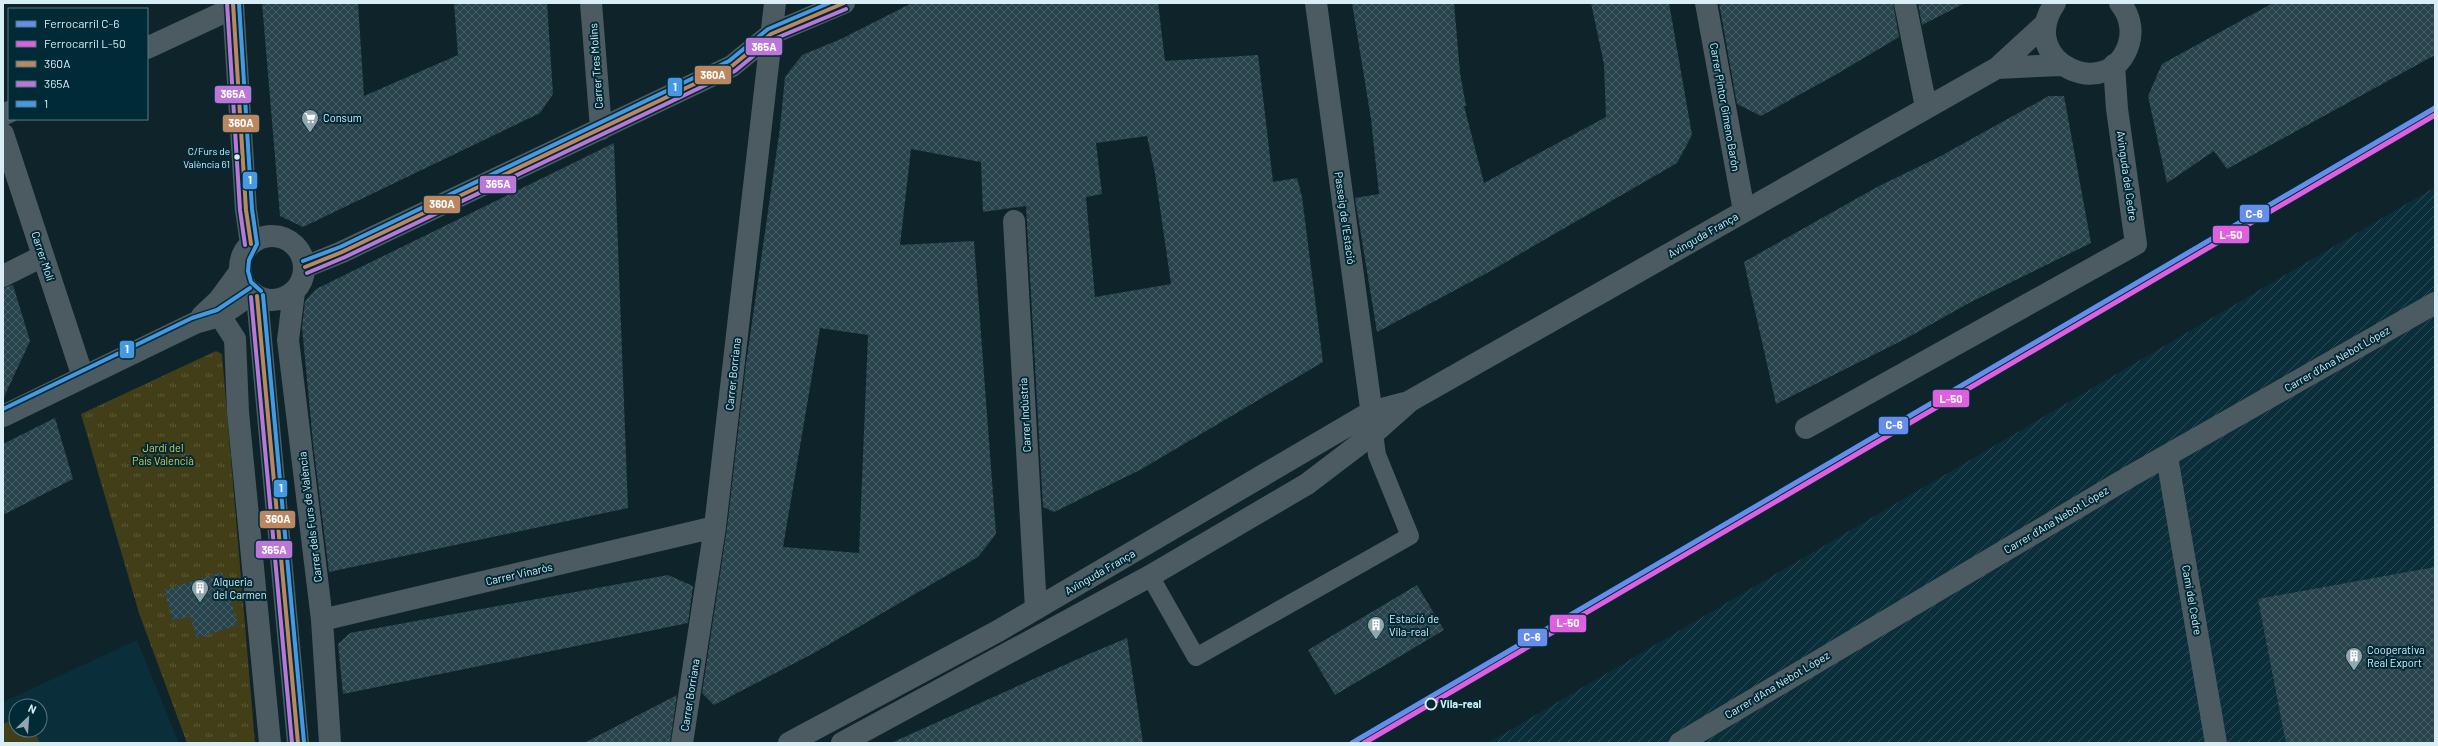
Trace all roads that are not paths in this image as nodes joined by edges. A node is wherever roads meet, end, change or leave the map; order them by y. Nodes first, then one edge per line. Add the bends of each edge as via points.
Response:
1 (591, 3) edge
2 (775, 3) edge
3 (844, 3) edge
4 (1316, 3) edge
5 (1706, 3) edge
6 (1905, 3) edge
7 (2055, 3) edge
8 (233, 5) edge
9 (2130, 7) edge
10 (2045, 24) junction
11 (771, 34) junction
12 (148, 48) edge
13 (2061, 64) junction
14 (2114, 65) junction
15 (1997, 68) junction
16 (2094, 73) junction
17 (1926, 106) junction
18 (2117, 109) junction
19 (601, 129) junction
20 (3, 134) edge
21 (1744, 212) junction
22 (1014, 221) dead end
23 (251, 244) junction
24 (43, 256) junction
25 (304, 267) junction
26 (241, 270) junction
27 (3, 276) edge
28 (270, 295) junction
29 (2435, 303) edge
30 (220, 316) junction
31 (195, 323) junction
32 (263, 359) junction
33 (83, 377) junction
34 (238, 412) junction
35 (3, 416) edge
36 (1373, 423) junction
37 (1806, 428) dead end
38 (2167, 457) junction
39 (715, 527) junction
40 (1150, 576) junction
41 (1036, 609) junction
42 (322, 620) junction
43 (270, 743) edge
44 (298, 743) edge
45 (330, 743) edge
46 (682, 743) edge
47 (789, 743) edge
48 (842, 743) edge
49 (1680, 743) edge
50 (2216, 743) edge

1 - 19 street, Carrer Tres Molins
2 - 11 street, Carrer Borriana
3 - 11 street
4 - 36 street, Passeig de l'Estació
5 - 21 street, Carrer Pintor Gimeno Barón
6 - 17 street
7 - 10 street
8 - 12 street
8 - 23 street via 246,210
9 - 14 street via 2130,37 2122,57
10 - 13 street via 2048,47 2053,57
10 - 15 street, Avinguda França
11 - 19 street via 732,66
11 - 39 street, Carrer Borriana
13 - 15 street, Avinguda França
13 - 16 street via 2082,74
14 - 16 street
14 - 18 street, Avinguda del Cedre
15 - 17 street, Avinguda França
16 - 18 street, Avinguda del Cedre
17 - 21 street, Avinguda França
18 - 37 street, Avinguda del Cedre via 2136,244
19 - 25 street via 342,252
20 - 24 street, Carrer Molí
21 - 36 street, Avinguda França
22 - 41 street, Carrer Indústria
23 - 25 street via 260,239 281,237 297,248 303,257
23 - 26 street via 245,251
24 - 27 street
24 - 33 street, Carrer Molí
25 - 28 street via 304,276
26 - 28 street via 247,286
26 - 31 street via 219,300
28 - 30 street
28 - 32 street
28 - 42 street, Carrer dels Furs de València via 288,340
29 - 38 street, Carrer d'Ana Nebot López
30 - 31 street
30 - 34 street via 235,339
31 - 33 street
32 - 34 street
32 - 44 street
33 - 35 street
34 - 43 street
36 - 40 street, Avinguda França via 1307,484
36 - 40 lane via 1376,455 1410,536 1196,657
36 - 41 street, Avinguda França
38 - 49 street, Carrer d'Ana Nebot López
38 - 50 street, Camí del Cedre
39 - 42 street, Carrer Vinaròs
39 - 46 street, Carrer Borriana
40 - 48 street, Avinguda França
41 - 47 street, Avinguda França
42 - 45 street, Carrer dels Furs de València

